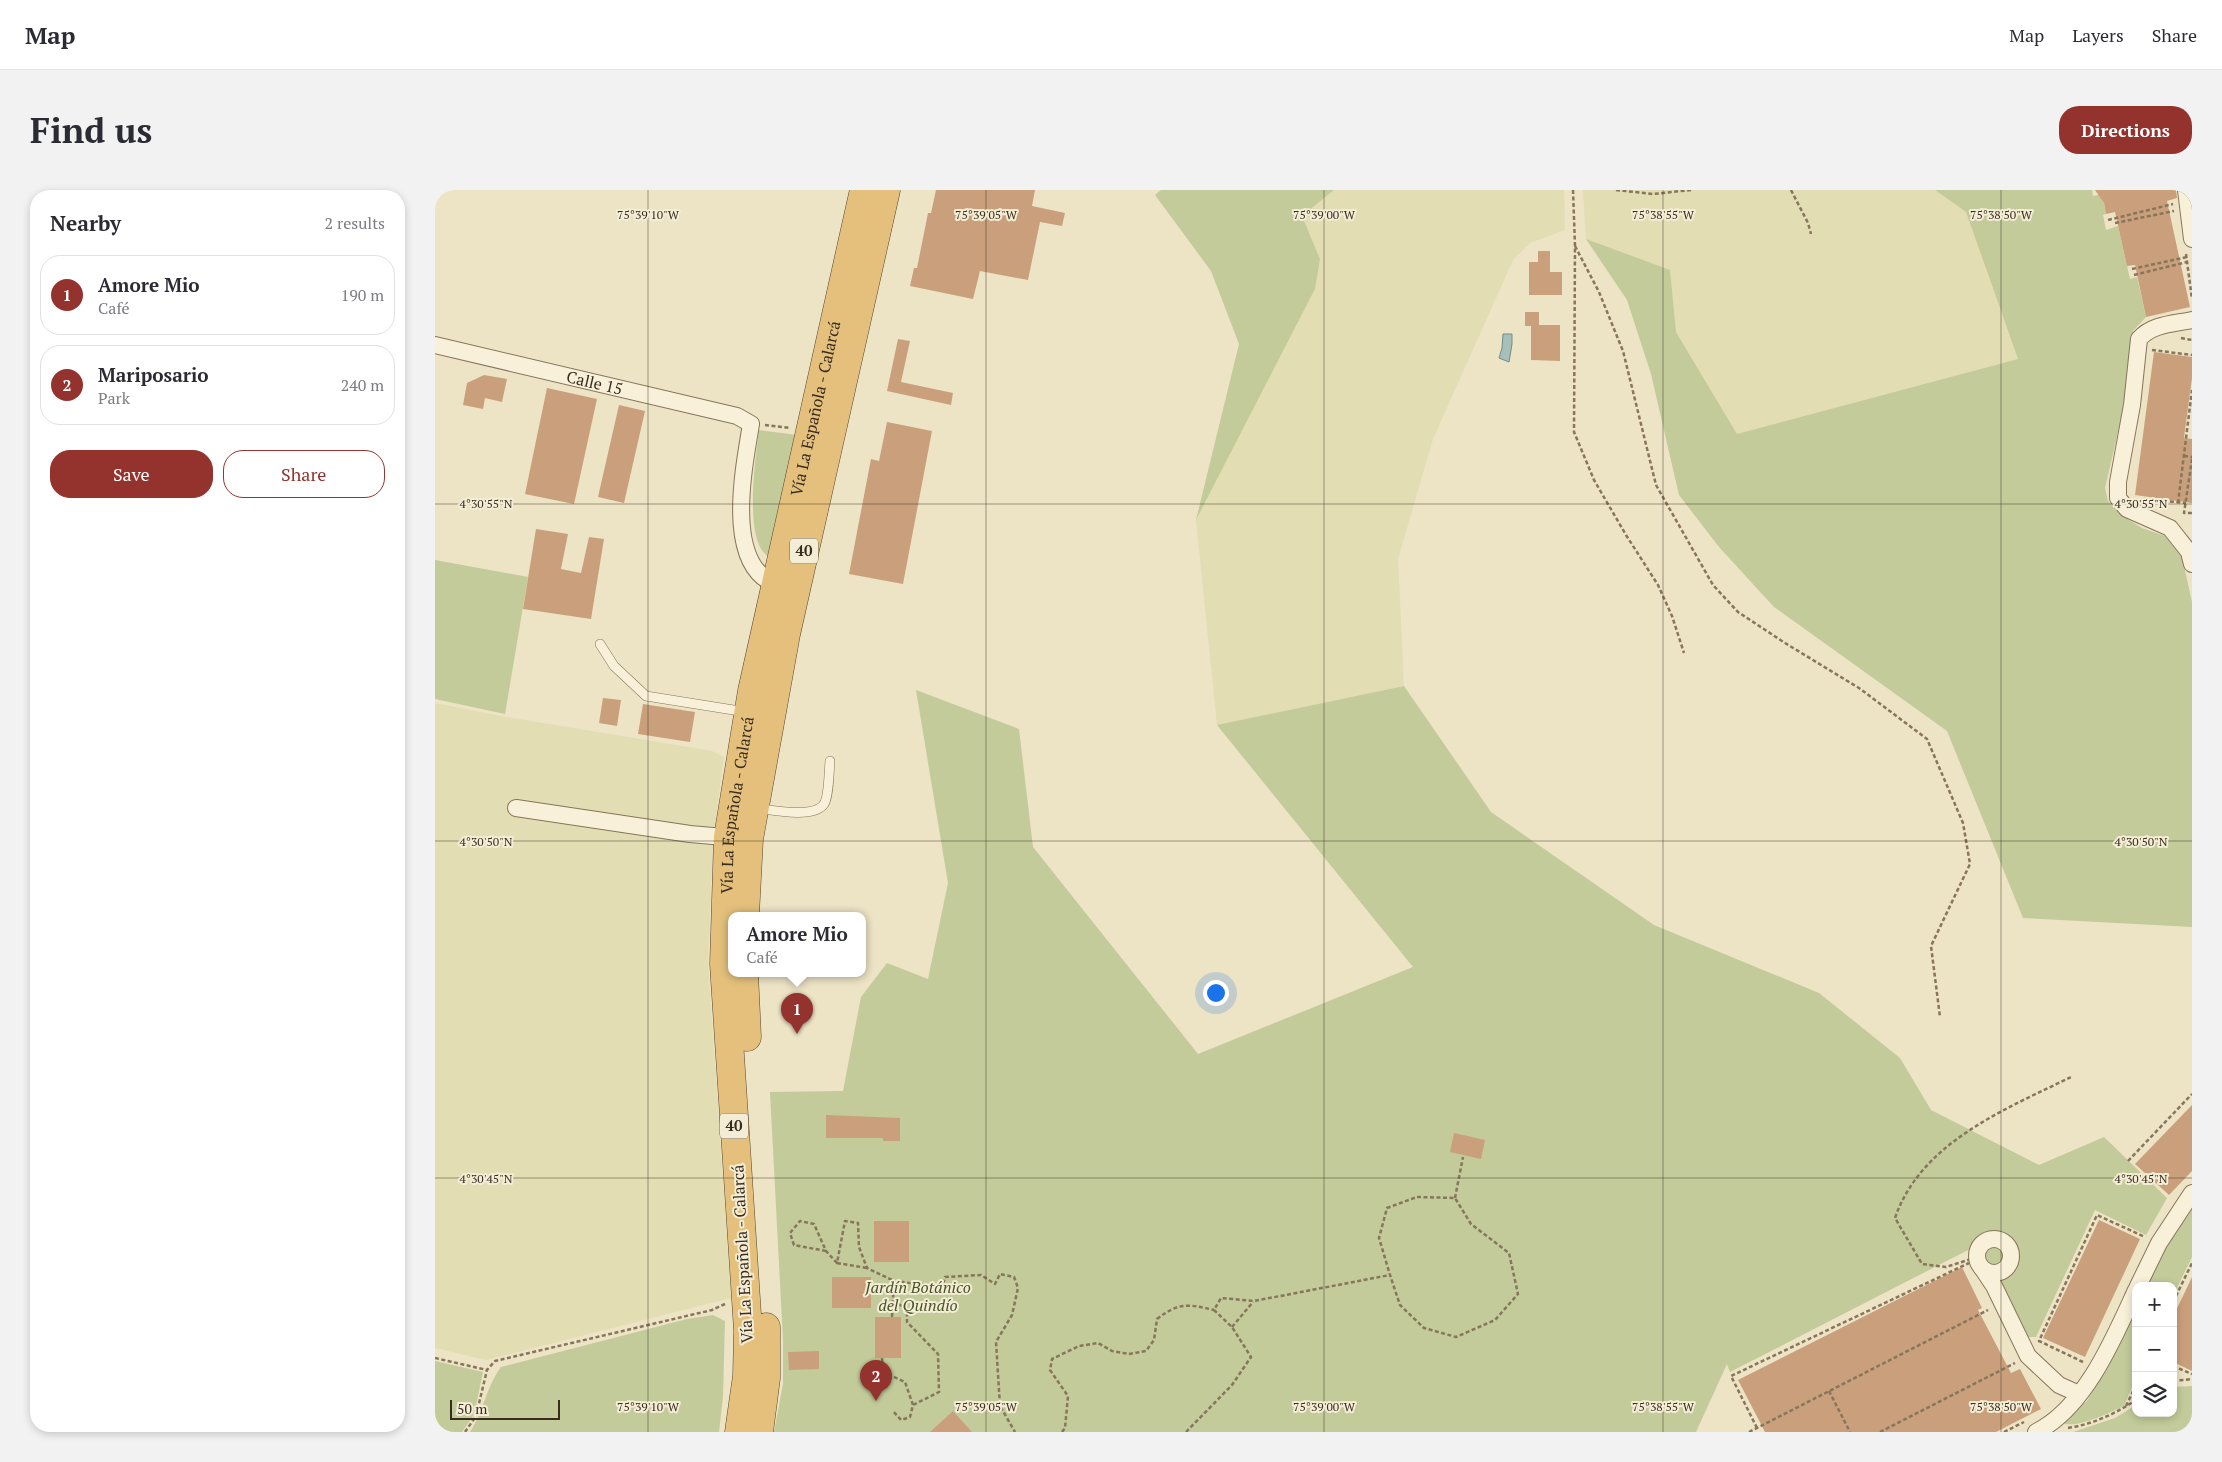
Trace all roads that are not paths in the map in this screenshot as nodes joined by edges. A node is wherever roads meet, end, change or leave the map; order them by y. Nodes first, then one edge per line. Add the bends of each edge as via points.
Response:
1 (864, 190) edge
2 (887, 190) edge
3 (2183, 196) edge
4 (2192, 239) edge
5 (2192, 320) edge
6 (435, 345) edge
7 (2192, 564) edge
8 (785, 587) junction
9 (600, 644) dead end
10 (749, 713) junction
11 (831, 761) dead end
12 (744, 806) junction
13 (516, 808) dead end
14 (738, 838) junction
15 (730, 912) edge
16 (745, 912) edge
17 (728, 928) edge
18 (744, 977) edge
19 (2192, 1193) edge
20 (1984, 1271) road end
21 (2140, 1282) edge
22 (2132, 1298) edge
23 (2079, 1394) junction
24 (2042, 1429) edge
25 (739, 1432) edge
26 (759, 1432) edge

1 - 8 highway, Vía La Española - Calarcá / 40 via 811,430
2 - 8 highway, Vía La Española - Calarcá / 40 via 832,433
3 - 4 street
5 - 7 street via 2157,326 2139,339 2132,405 2118,482 2118,498 2127,509 2170,528 2189,552
6 - 8 street, Calle 15 via 737,416 751,424 741,490 743,534 750,560 760,577
8 - 10 highway, Vía La Española - Calarcá / 40
8 - 12 highway, Vía La Española - Calarcá / 40
9 - 10 lane via 614,666 646,696
10 - 12 highway, Vía La Española - Calarcá / 40
11 - 12 lane via 825,803 818,810 807,813
12 - 14 highway, Vía La Española - Calarcá / 40
13 - 14 street
14 - 15 highway, Vía La Española - Calarcá / 40
14 - 16 highway, Vía La Española - Calarcá / 40 via 746,867
17 - 25 highway, Vía La Española - Calarcá / 40 via 724,964 747,1302 747,1376
18 - 26 highway, Vía La Española - Calarcá / 40 via 766,1334 766,1378
19 - 21 street via 2159,1243
20 - 23 street via 2028,1356 2059,1385
22 - 23 street via 2098,1369
23 - 24 street

